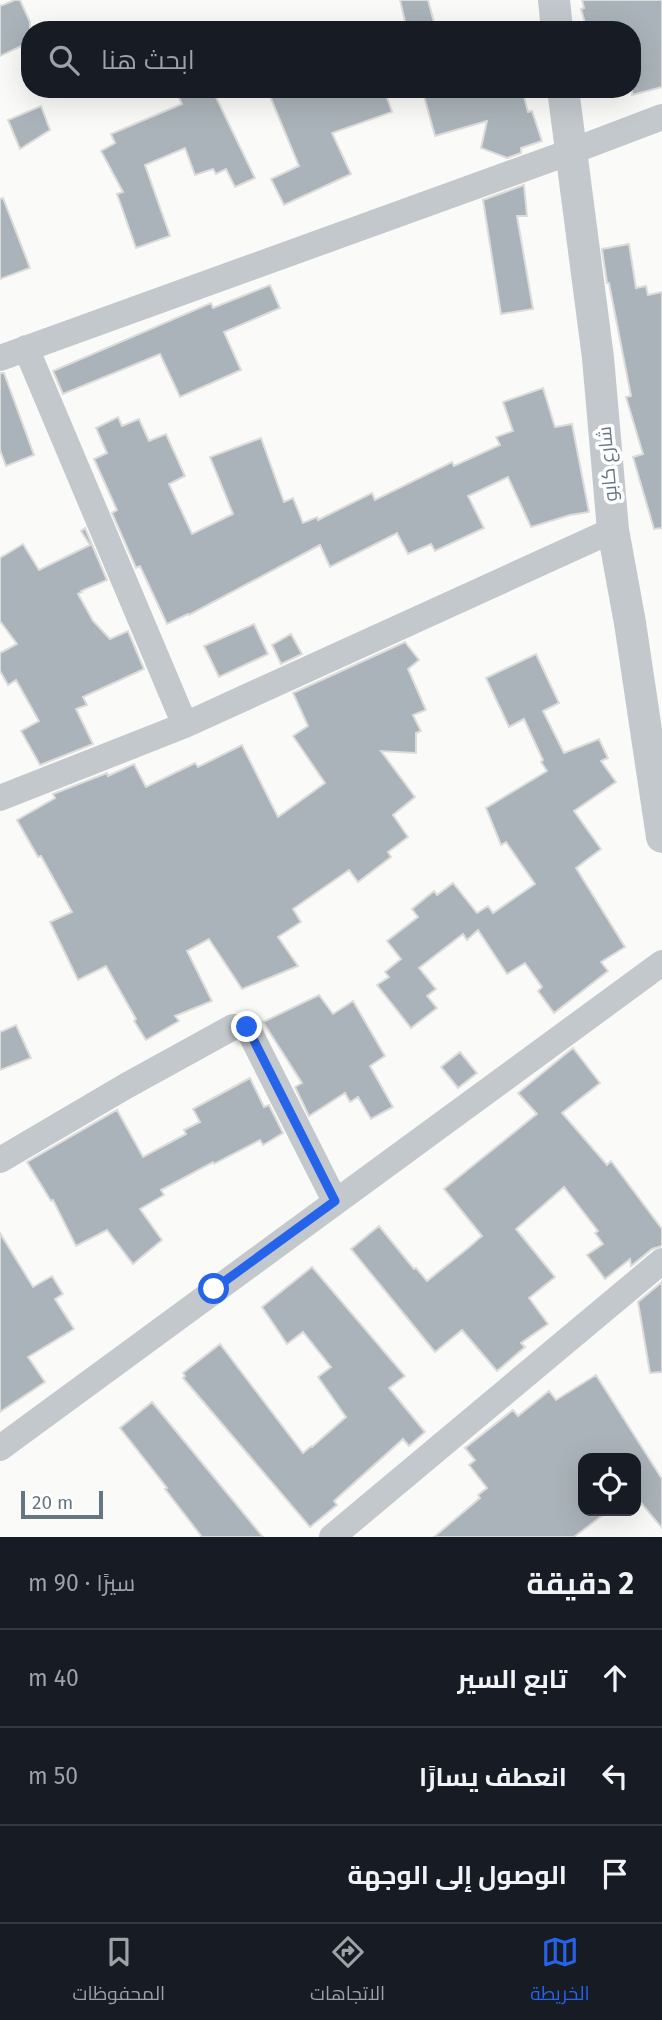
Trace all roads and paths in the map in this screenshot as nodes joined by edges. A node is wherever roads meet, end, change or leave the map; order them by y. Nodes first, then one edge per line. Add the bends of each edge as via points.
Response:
1 (554, 0) edge
2 (556, 21) edge
3 (564, 98) edge
4 (662, 117) edge
5 (570, 152) junction
6 (26, 348) junction
7 (0, 358) edge
8 (613, 530) junction
9 (185, 725) junction
10 (0, 798) edge
11 (662, 837) edge
12 (662, 962) edge
13 (0, 1160) edge
14 (335, 1201) junction
15 (662, 1261) edge
16 (0, 1448) edge
17 (332, 1537) edge

1 - 2 street
3 - 5 street, شارع كابو
4 - 5 street
5 - 6 street
5 - 8 street, شارع كابو via 598,358
6 - 7 street
6 - 9 street
8 - 9 street
8 - 11 street, شارع كابو
9 - 10 street
12 - 14 street
13 - 14 street via 233,1027 247,1027
14 - 16 street
15 - 17 street

